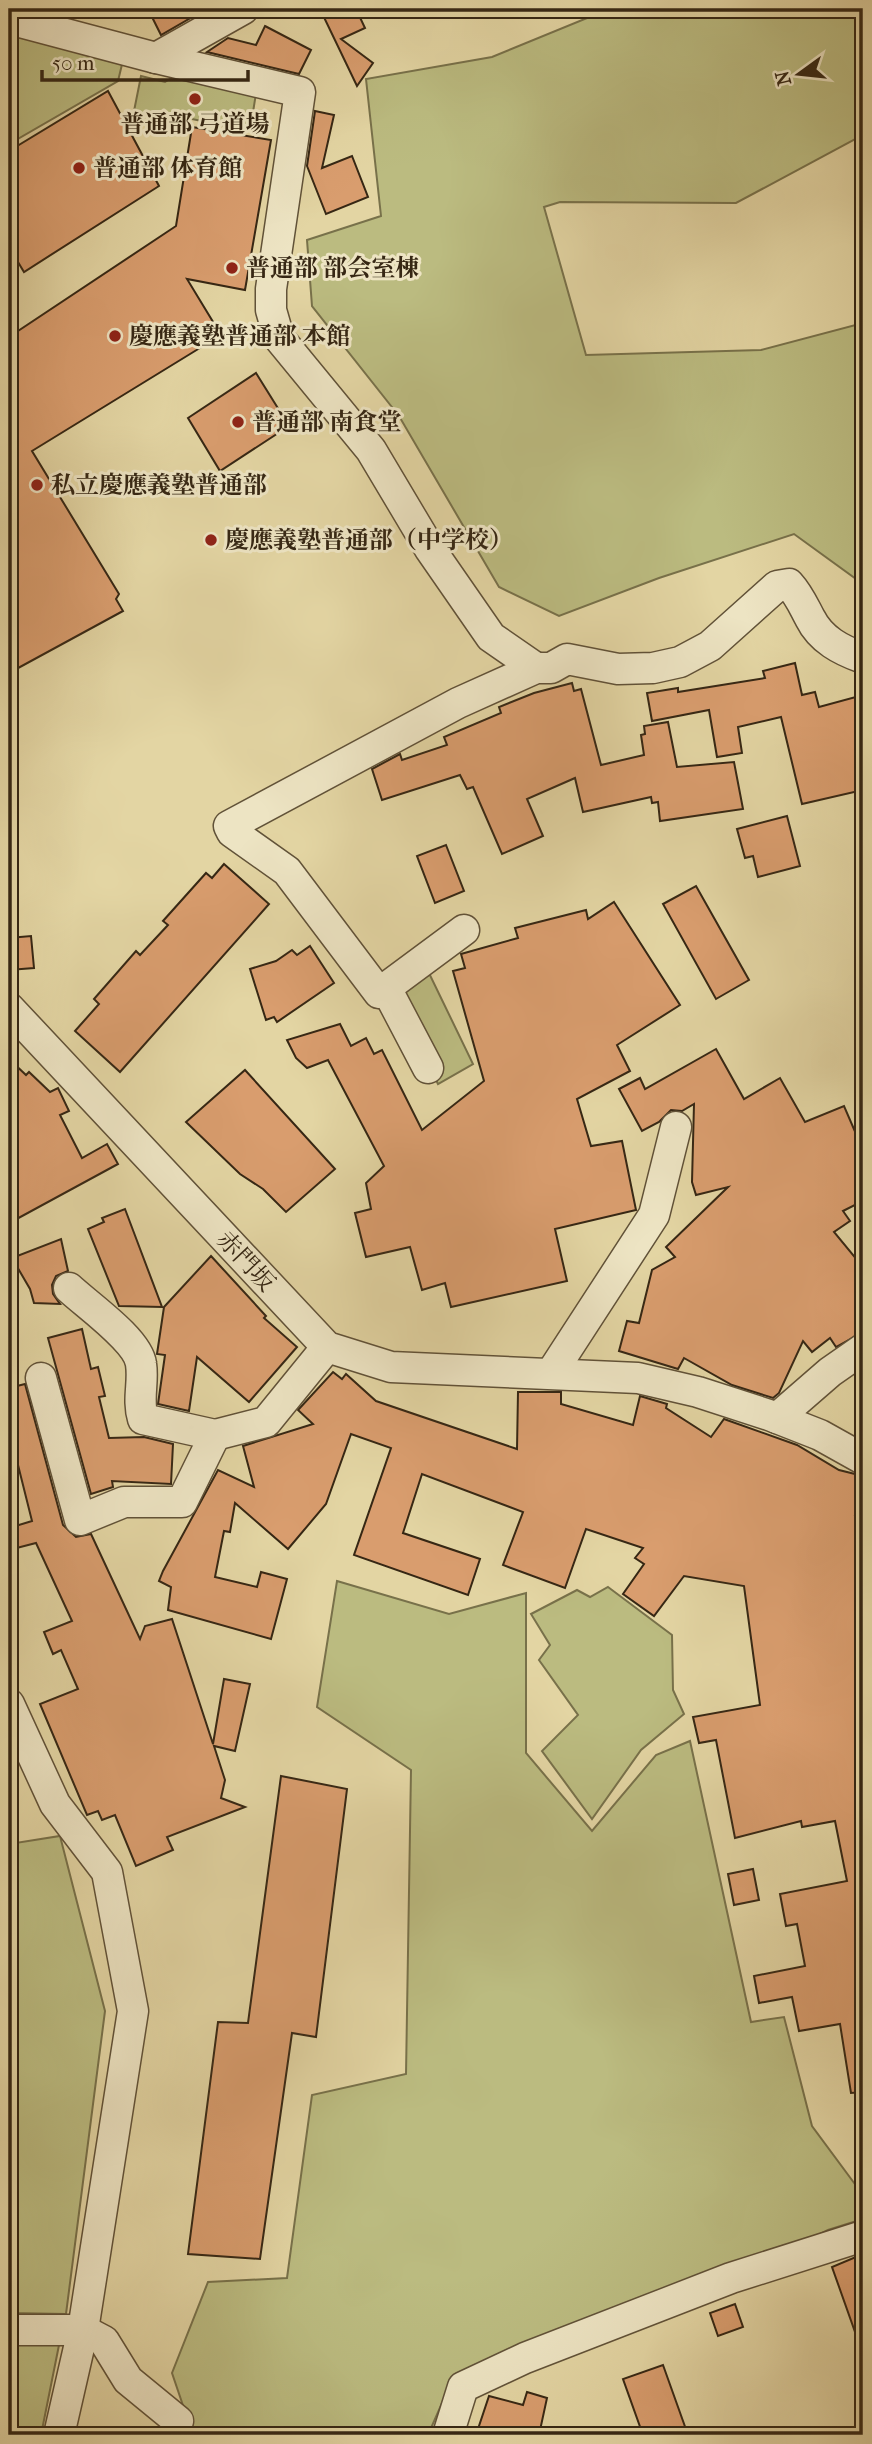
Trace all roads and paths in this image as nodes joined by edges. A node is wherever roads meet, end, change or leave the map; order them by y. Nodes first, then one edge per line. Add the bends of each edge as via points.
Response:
1 (243, 9) edge
2 (9, 19) edge
3 (156, 58) junction
4 (863, 659) edge
5 (536, 668) junction
6 (464, 930) dead end
7 (386, 988) junction
8 (9, 1008) edge
9 (428, 1068) dead end
10 (676, 1127) dead end
11 (69, 1288) dead end
12 (327, 1347) junction
13 (863, 1349) edge
14 (552, 1372) junction
15 (41, 1378) dead end
16 (777, 1418) junction
17 (215, 1436) junction
18 (863, 1460) edge
19 (9, 1704) edge
20 (863, 2236) edge
21 (9, 2330) edge
22 (83, 2330) junction
23 (59, 2435) edge
24 (174, 2435) edge
25 (448, 2435) edge

1 - 3 street
2 - 3 street
3 - 5 street via 300,92 271,289 279,338 371,450 491,637
4 - 5 street via 824,637 789,584 777,586 710,646 680,662 618,669 567,659 551,668
5 - 7 street via 458,703 229,826 287,871 370,983 379,993
6 - 7 street
7 - 9 street
8 - 12 street, 赤門坂
10 - 14 street via 654,1215
11 - 17 street via 134,1346 141,1363 138,1403 143,1419
12 - 14 street, 赤門坂 via 391,1367
12 - 17 street via 266,1422
13 - 16 street
14 - 16 street, 赤門坂 via 638,1378 698,1391
15 - 17 street via 80,1520 124,1502 182,1502
16 - 18 street, 赤門坂 via 820,1435
19 - 22 street via 55,1804 107,1872 133,2011
20 - 25 street via 731,2278 463,2386
21 - 22 street
22 - 23 street
22 - 24 street via 104,2341 128,2380 178,2421

